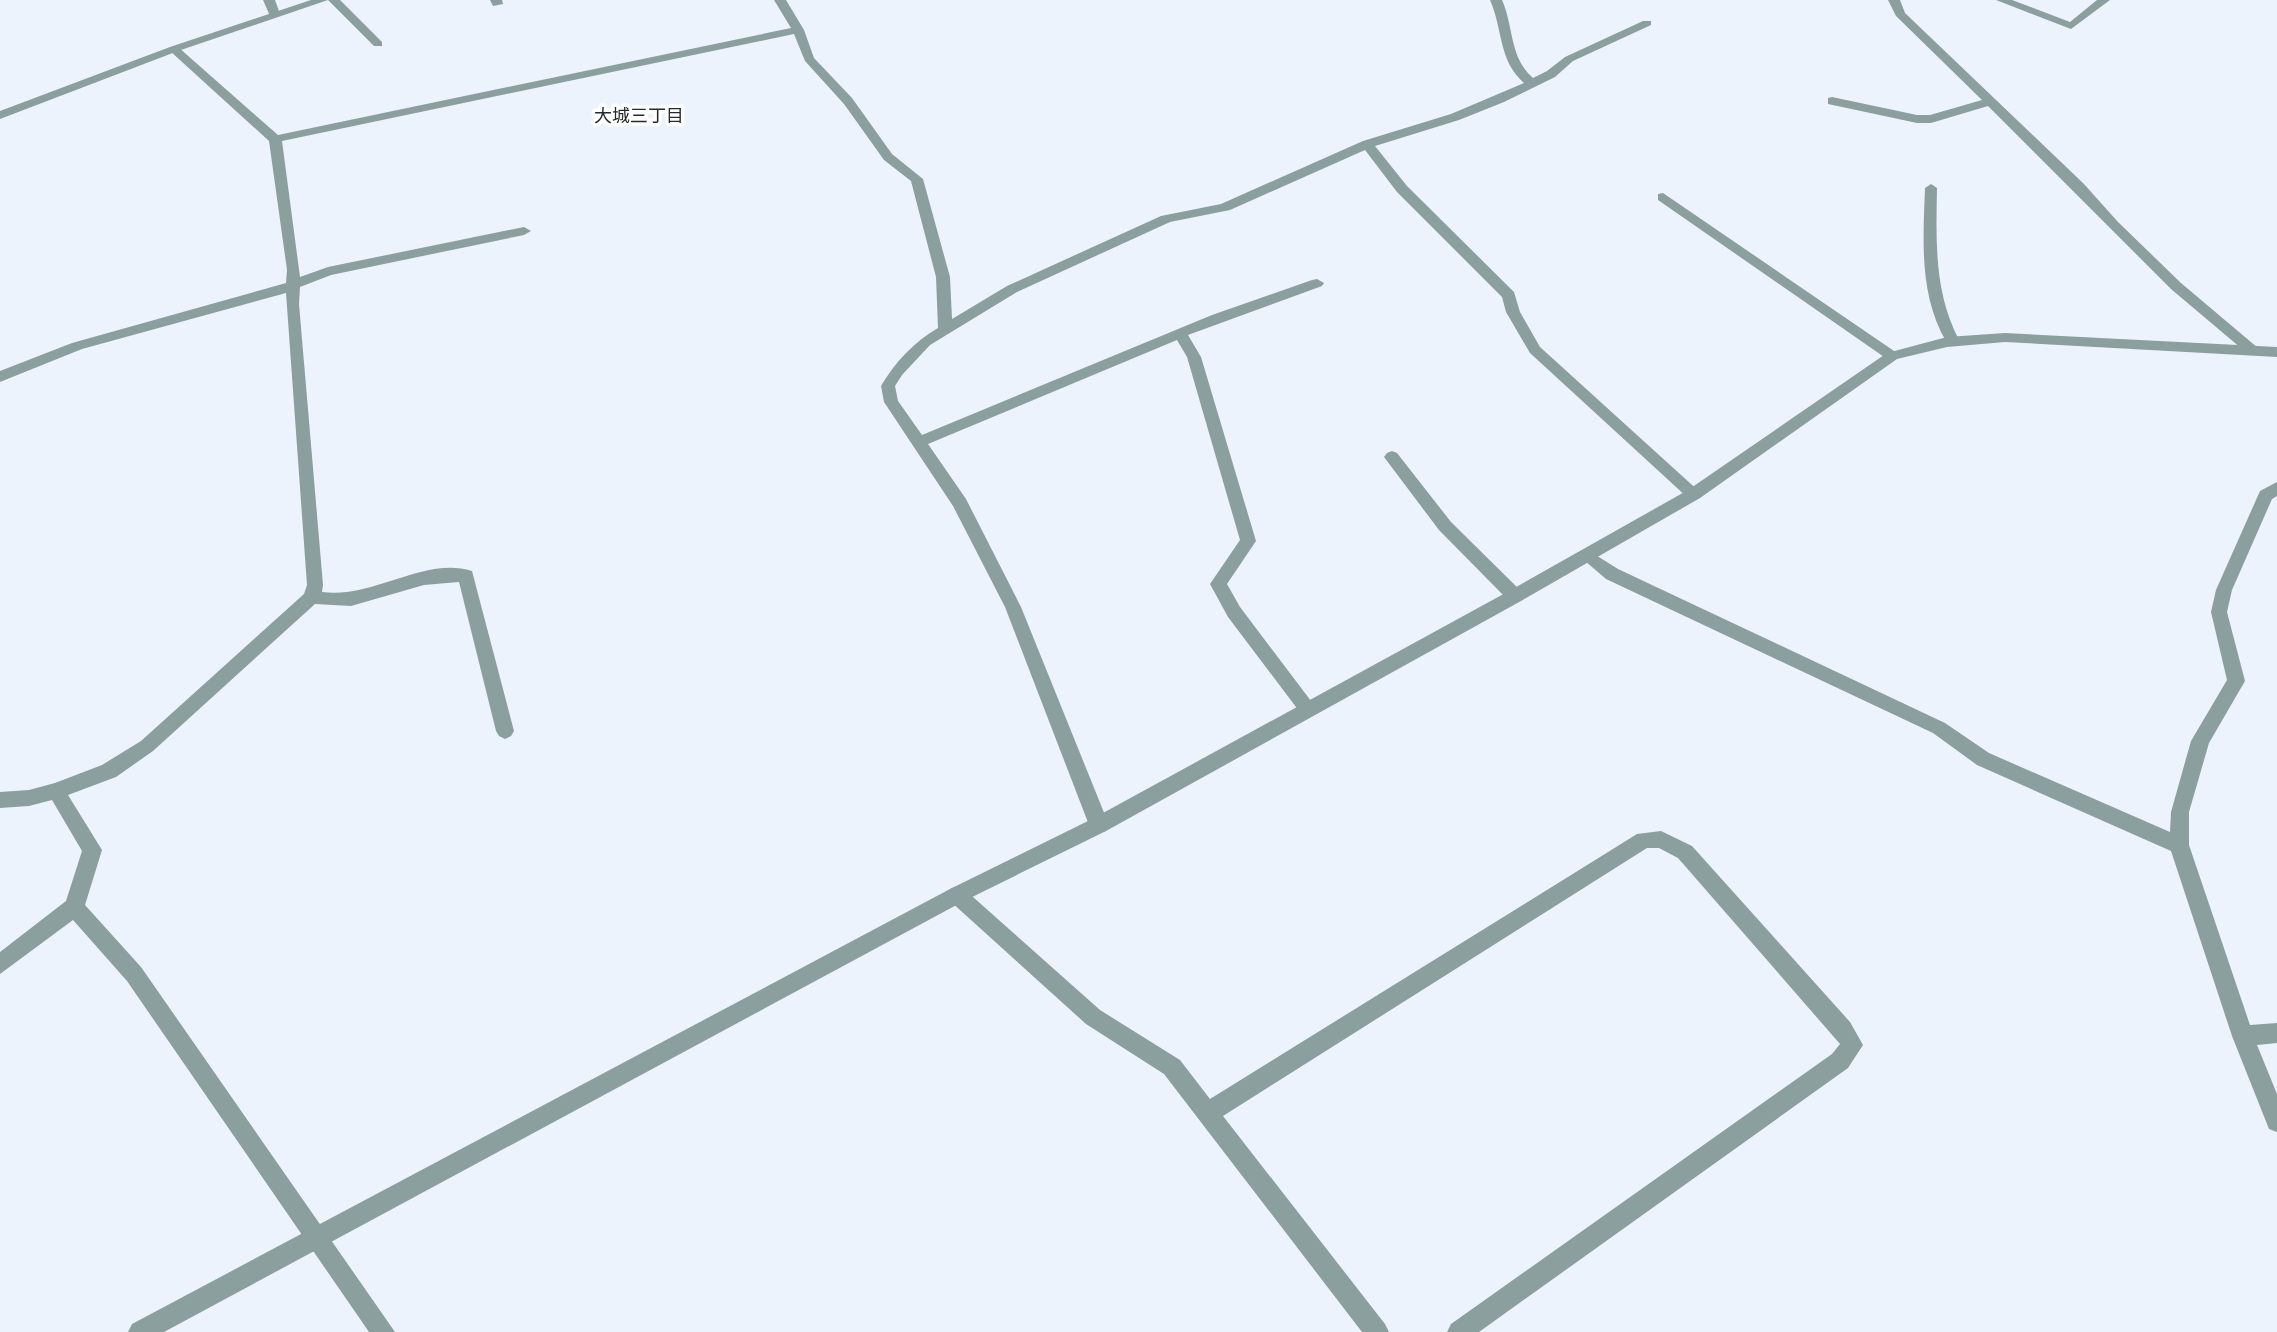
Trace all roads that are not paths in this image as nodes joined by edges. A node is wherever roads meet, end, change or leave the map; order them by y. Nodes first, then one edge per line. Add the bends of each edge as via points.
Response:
1 (269, 0) edge
2 (322, 0) edge
3 (334, 0) edge
4 (780, 0) edge
5 (1496, 0) edge
6 (1894, 0) edge
7 (2002, 0) edge
8 (2104, 0) edge
9 (274, 14) junction
10 (1647, 23) dead end
11 (798, 30) junction
12 (378, 44) dead end
13 (174, 49) junction
14 (1532, 84) junction
15 (1832, 101) dead end
16 (1990, 101) junction
17 (0, 114) edge
18 (275, 139) junction
19 (1367, 145) junction
20 (1931, 188) dead end
21 (1663, 197) dead end
22 (524, 231) dead end
23 (1317, 283) dead end
24 (293, 285) junction
25 (945, 330) junction
26 (1180, 334) junction
27 (1952, 340) junction
28 (2253, 351) junction
29 (2277, 352) edge
30 (1892, 356) junction
31 (0, 377) edge
32 (919, 442) junction
33 (1392, 457) dead end
34 (2277, 488) edge
35 (1693, 494) junction
36 (1586, 555) junction
37 (1515, 596) junction
38 (312, 597) junction
39 (1308, 710) junction
40 (505, 731) dead end
41 (56, 791) junction
42 (0, 800) edge
43 (1099, 825) junction
44 (2179, 845) junction
45 (957, 895) junction
46 (74, 907) junction
47 (0, 964) edge
48 (2277, 1033) edge
49 (2244, 1036) junction
50 (1208, 1113) junction
51 (2277, 1121) edge
52 (316, 1236) junction
53 (140, 1332) edge
54 (383, 1332) edge
55 (1377, 1332) edge
56 (1459, 1332) edge

1 - 9 street
2 - 9 street
3 - 12 street
4 - 11 street
5 - 14 street via 1509,60
6 - 16 street via 1900,13
7 - 8 street via 2071,26
9 - 13 street
10 - 14 street via 1569,59
11 - 18 street
11 - 25 street via 809,59 848,101 888,158 917,179 943,277
13 - 17 street
13 - 18 street
14 - 19 street via 1455,117
15 - 16 street via 1917,119
16 - 28 street via 2167,277
18 - 24 street
19 - 25 street via 1225,207 1166,219 1012,289
19 - 35 street via 1402,189 1509,295 1513,312 1535,350
20 - 27 street via 1930,262 1935,300
21 - 30 street
22 - 24 street via 340,268
23 - 26 street
24 - 31 street via 77,346
24 - 38 street via 315,584
25 - 32 street via 925,342 888,386 891,402
26 - 32 street
26 - 39 street via 1194,357 1248,541 1218,584
27 - 28 street via 2047,337
27 - 30 street
28 - 29 street
30 - 35 street
32 - 43 street via 960,503 1013,607
33 - 37 street via 1445,526
34 - 44 street via 2266,495 2224,590 2219,612 2236,681 2200,741 2180,812
35 - 36 street
36 - 37 street
36 - 44 street via 1612,574 1939,728 1983,759
37 - 39 street
38 - 40 street via 354,600 426,576 466,576
38 - 41 street via 147,746 109,771
39 - 43 street
41 - 42 street
41 - 46 street via 92,850
43 - 45 street
44 - 49 street
45 - 50 street via 1093,1017 1172,1067
45 - 52 street
46 - 47 street
46 - 52 street via 134,974
48 - 49 street
49 - 51 street
50 - 55 street
50 - 56 street via 1644,840 1661,839 1685,852 1843,1029 1852,1045 1840,1061
52 - 53 street
52 - 54 street

